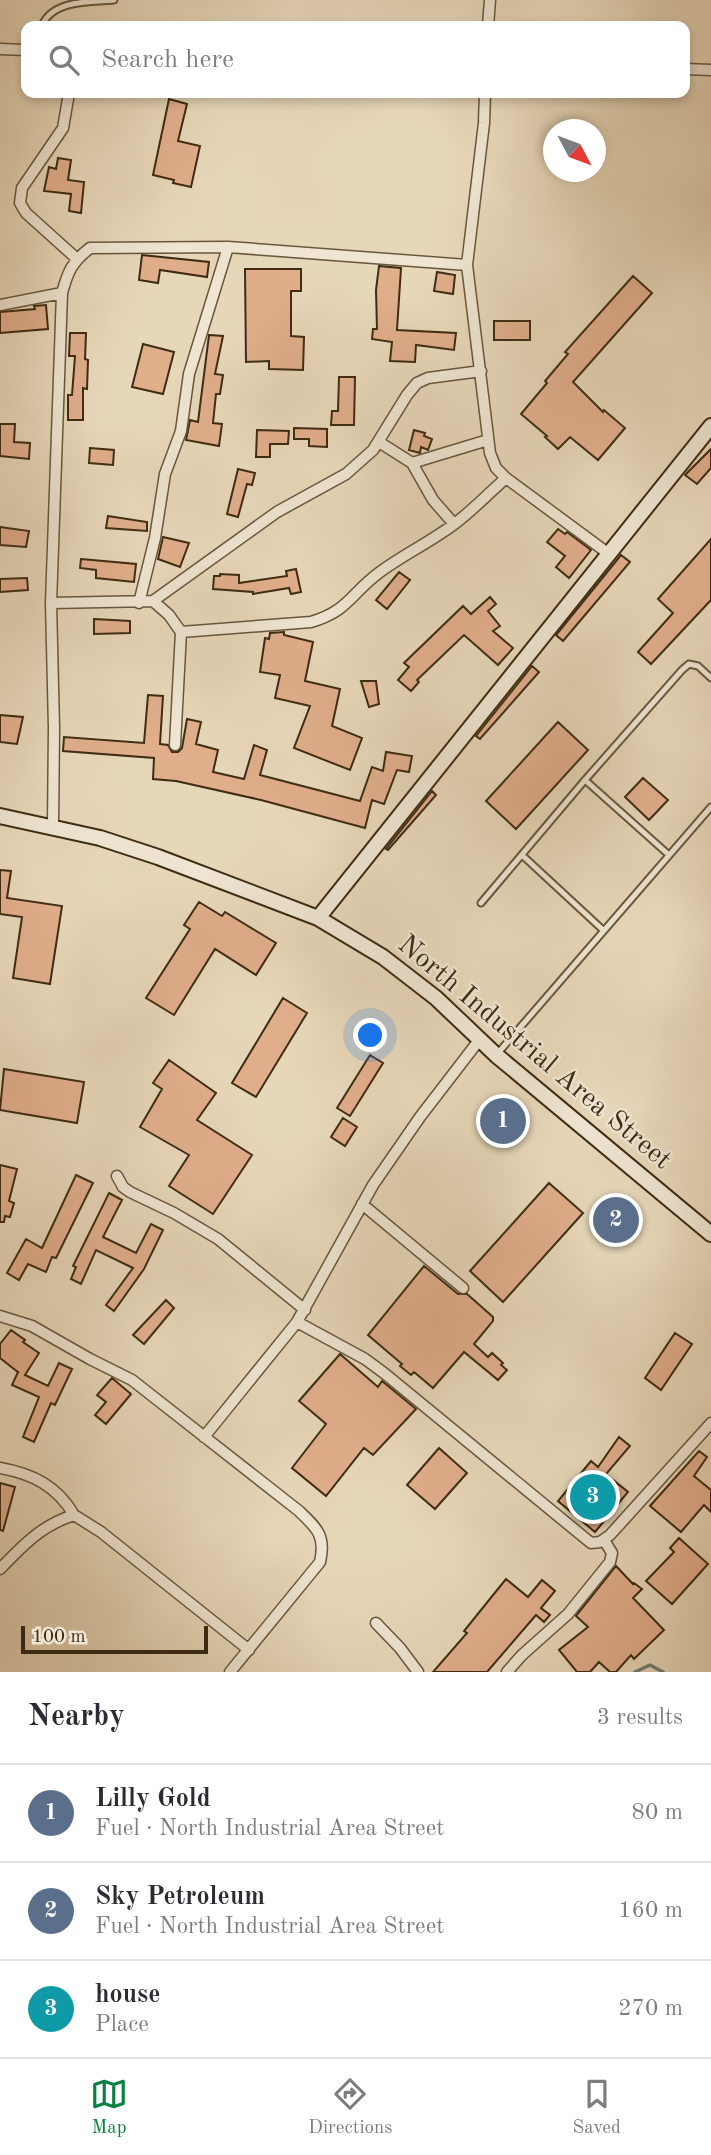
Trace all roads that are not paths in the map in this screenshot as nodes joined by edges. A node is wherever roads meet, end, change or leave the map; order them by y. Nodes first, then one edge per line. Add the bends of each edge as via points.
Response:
1 (114, 0) edge
2 (490, 0) edge
3 (45, 21) edge
4 (488, 21) edge
5 (0, 49) edge
6 (21, 50) edge
7 (690, 69) edge
8 (711, 70) edge
9 (68, 98) edge
10 (485, 98) edge
11 (228, 247) junction
12 (76, 258) junction
13 (467, 265) junction
14 (62, 293) junction
15 (0, 304) edge
16 (481, 371) junction
17 (711, 426) edge
18 (488, 440) junction
19 (379, 442) junction
20 (412, 463) junction
21 (506, 478) junction
22 (454, 524) junction
23 (609, 554) junction
24 (153, 601) junction
25 (51, 603) junction
26 (139, 603) junction
27 (181, 632) junction
28 (711, 678) edge
29 (175, 745) dead end
30 (585, 780) junction
31 (711, 807) edge
32 (0, 816) edge
33 (53, 826) junction
34 (522, 855) junction
35 (669, 855) junction
36 (481, 903) dead end
37 (318, 918) junction
38 (603, 930) junction
39 (480, 1039) junction
40 (496, 1055) junction
41 (117, 1177) dead end
42 (362, 1204) junction
43 (711, 1234) edge
44 (463, 1288) dead end
45 (304, 1310) junction
46 (0, 1316) edge
47 (297, 1322) junction
48 (711, 1423) edge
49 (204, 1437) junction
50 (0, 1468) edge
51 (74, 1515) junction
52 (604, 1540) junction
53 (0, 1569) edge
54 (376, 1623) dead end
55 (249, 1650) junction
56 (229, 1672) edge
57 (418, 1672) edge
58 (507, 1672) edge

1 - 3 lane via 66,4
2 - 4 street
5 - 6 street
7 - 8 street
9 - 12 street via 63,128 22,187 20,197 26,213
10 - 13 street
11 - 12 street via 90,247
11 - 13 street
11 - 26 street via 190,374 181,431 164,474
12 - 14 street
13 - 16 street
14 - 15 street
14 - 25 street
16 - 18 street
16 - 19 street via 428,377 417,383
17 - 23 main road
18 - 20 street
18 - 21 street via 492,460
19 - 20 street
19 - 24 street via 346,474 277,512
20 - 22 street via 433,500
21 - 22 street
21 - 23 street
22 - 27 street via 381,571 330,617
23 - 37 main road
24 - 26 street
24 - 27 street
25 - 26 street
25 - 33 street
27 - 29 street
28 - 30 lane via 698,666 690,664 682,670
30 - 34 lane
30 - 35 lane
31 - 35 lane
32 - 33 main road, North Industrial Area Street
33 - 37 main road, North Industrial Area Street via 170,861
34 - 36 lane
34 - 38 lane
35 - 38 lane
37 - 39 main road, North Industrial Area Street via 383,957
38 - 40 lane
39 - 40 main road, North Industrial Area Street
39 - 42 street
40 - 43 main road, North Industrial Area Street
41 - 45 street via 130,1192 218,1239
42 - 44 street
42 - 45 street
45 - 47 street
46 - 49 street via 32,1326 132,1380
47 - 49 street
47 - 52 street via 366,1359 588,1542
48 - 52 street
49 - 55 street via 299,1511 323,1541 320,1562
50 - 51 street via 46,1483
51 - 53 street via 38,1531
51 - 55 street
52 - 58 street via 612,1553 610,1562 568,1614
54 - 57 street
55 - 56 street

